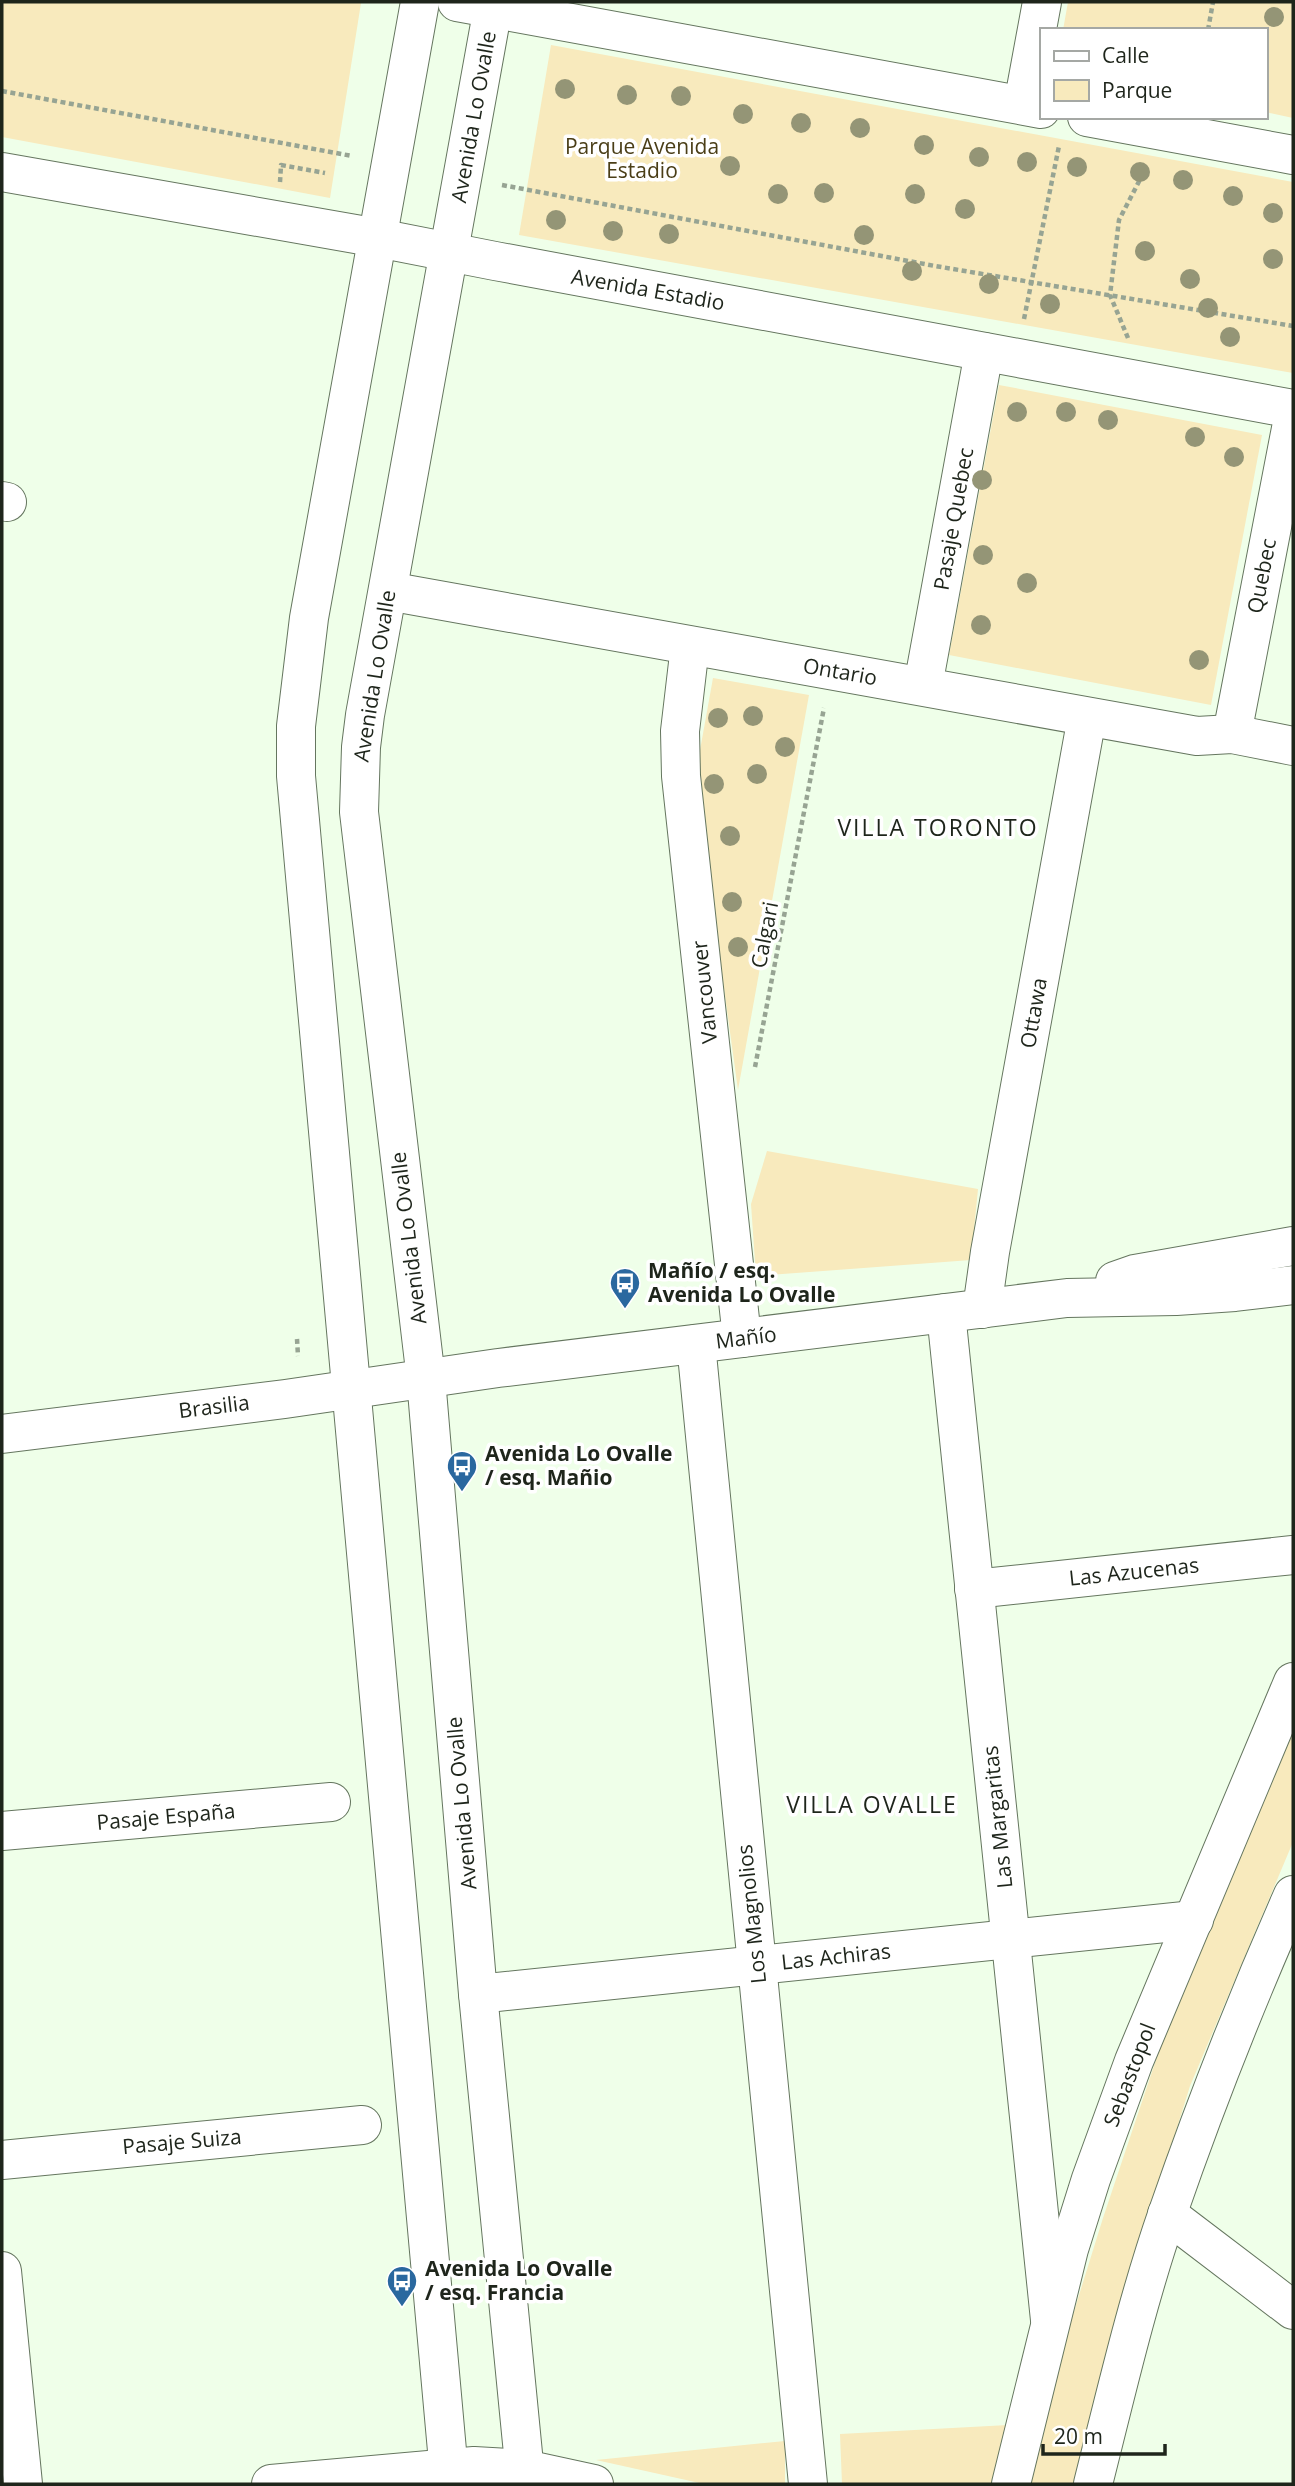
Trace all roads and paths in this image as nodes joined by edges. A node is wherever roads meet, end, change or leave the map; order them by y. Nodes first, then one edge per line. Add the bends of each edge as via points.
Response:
1 (420, 2) edge
2 (1042, 2) edge
3 (1213, 2) edge
4 (481, 4) edge
5 (1208, 28) edge
6 (2, 92) edge
7 (1032, 107) edge
8 (1098, 119) edge
9 (1161, 131) junction
10 (1060, 143) dead end
11 (1293, 155) edge
12 (391, 164) junction
13 (2, 172) edge
14 (463, 178) junction
15 (378, 237) junction
16 (449, 252) junction
17 (1032, 282) junction
18 (1110, 295) junction
19 (1293, 326) edge
20 (1001, 355) junction
21 (1150, 382) junction
22 (1293, 409) edge
23 (1293, 418) edge
24 (388, 591) junction
25 (690, 646) junction
26 (831, 671) junction
27 (923, 687) junction
28 (1087, 717) junction
29 (1232, 734) junction
30 (1293, 746) edge
31 (755, 1069) dead end
32 (1293, 1246) edge
33 (1293, 1285) edge
34 (1067, 1298) junction
35 (964, 1311) junction
36 (743, 1338) junction
37 (696, 1344) junction
38 (426, 1379) junction
39 (352, 1389) junction
40 (2, 1434) edge
41 (1293, 1555) edge
42 (974, 1589) junction
43 (1293, 1682) edge
44 (331, 1802) dead end
45 (2, 1831) edge
46 (1290, 1912) edge
47 (1194, 1920) junction
48 (1011, 1939) junction
49 (757, 1965) junction
50 (478, 1994) junction
51 (362, 2125) dead end
52 (2, 2160) edge
53 (1167, 2214) junction
54 (2, 2271) edge
55 (1293, 2310) edge
56 (1050, 2320) junction
57 (449, 2476) edge
58 (525, 2477) edge
59 (23, 2484) edge
60 (271, 2484) edge
61 (594, 2484) edge
62 (808, 2484) edge
63 (1011, 2484) edge
64 (1093, 2484) edge

1 - 12 street
2 - 7 street
3 - 5 path
4 - 7 street
4 - 14 street, Avenida Lo Ovalle
6 - 12 path
8 - 9 street
9 - 11 street
9 - 18 path via 1119,220
10 - 17 path
12 - 15 street
13 - 15 street, Avenida Estadio
14 - 16 street, Avenida Lo Ovalle
14 - 17 path
15 - 16 street, Avenida Estadio
15 - 39 street via 309,618 296,726 299,827
16 - 20 street, Avenida Estadio
16 - 24 street, Avenida Lo Ovalle
17 - 18 path
17 - 20 path
18 - 19 path
18 - 21 path
20 - 21 street, Avenida Estadio
20 - 27 street, Pasaje Quebec
21 - 22 street, Avenida Estadio
23 - 29 street, Quebec
24 - 25 street, Ontario
24 - 38 street, Avenida Lo Ovalle via 365,715 359,812
25 - 26 street, Ontario
25 - 36 street, Vancouver via 680,731 681,776
26 - 27 street, Ontario
26 - 31 path, Calgari
27 - 28 street, Ontario
28 - 29 street, Ontario via 1197,736
28 - 35 street, Ottawa via 990,1252
29 - 30 street, Ontario
32 - 34 street, Mañío via 1135,1274
33 - 34 street, Mañío via 1176,1296
34 - 35 street, Mañío
35 - 36 street, Mañío
35 - 42 street, Las Margaritas
36 - 37 street, Mañío
37 - 38 street, Mañío
37 - 49 street, Los Magnolios
38 - 39 street, Brasilia
38 - 50 street, Avenida Lo Ovalle
39 - 40 street, Brasilia
39 - 57 street
41 - 42 street, Las Azucenas
42 - 48 street, Las Margaritas
43 - 47 street, Sebastopol
44 - 45 street, Pasaje España
46 - 53 street via 1217,2078
47 - 48 street, Las Achiras
47 - 56 street, Sebastopol via 1112,2119
48 - 49 street, Las Achiras
48 - 56 street, Las Margaritas
49 - 50 street, Las Achiras
49 - 62 street, Los Magnolios
50 - 58 street, Avenida Lo Ovalle
51 - 52 street, Pasaje Suiza
53 - 55 street
53 - 64 street
54 - 59 street
56 - 63 street, Sebastopol
57 - 58 street via 499,2466
57 - 60 street
58 - 61 street

